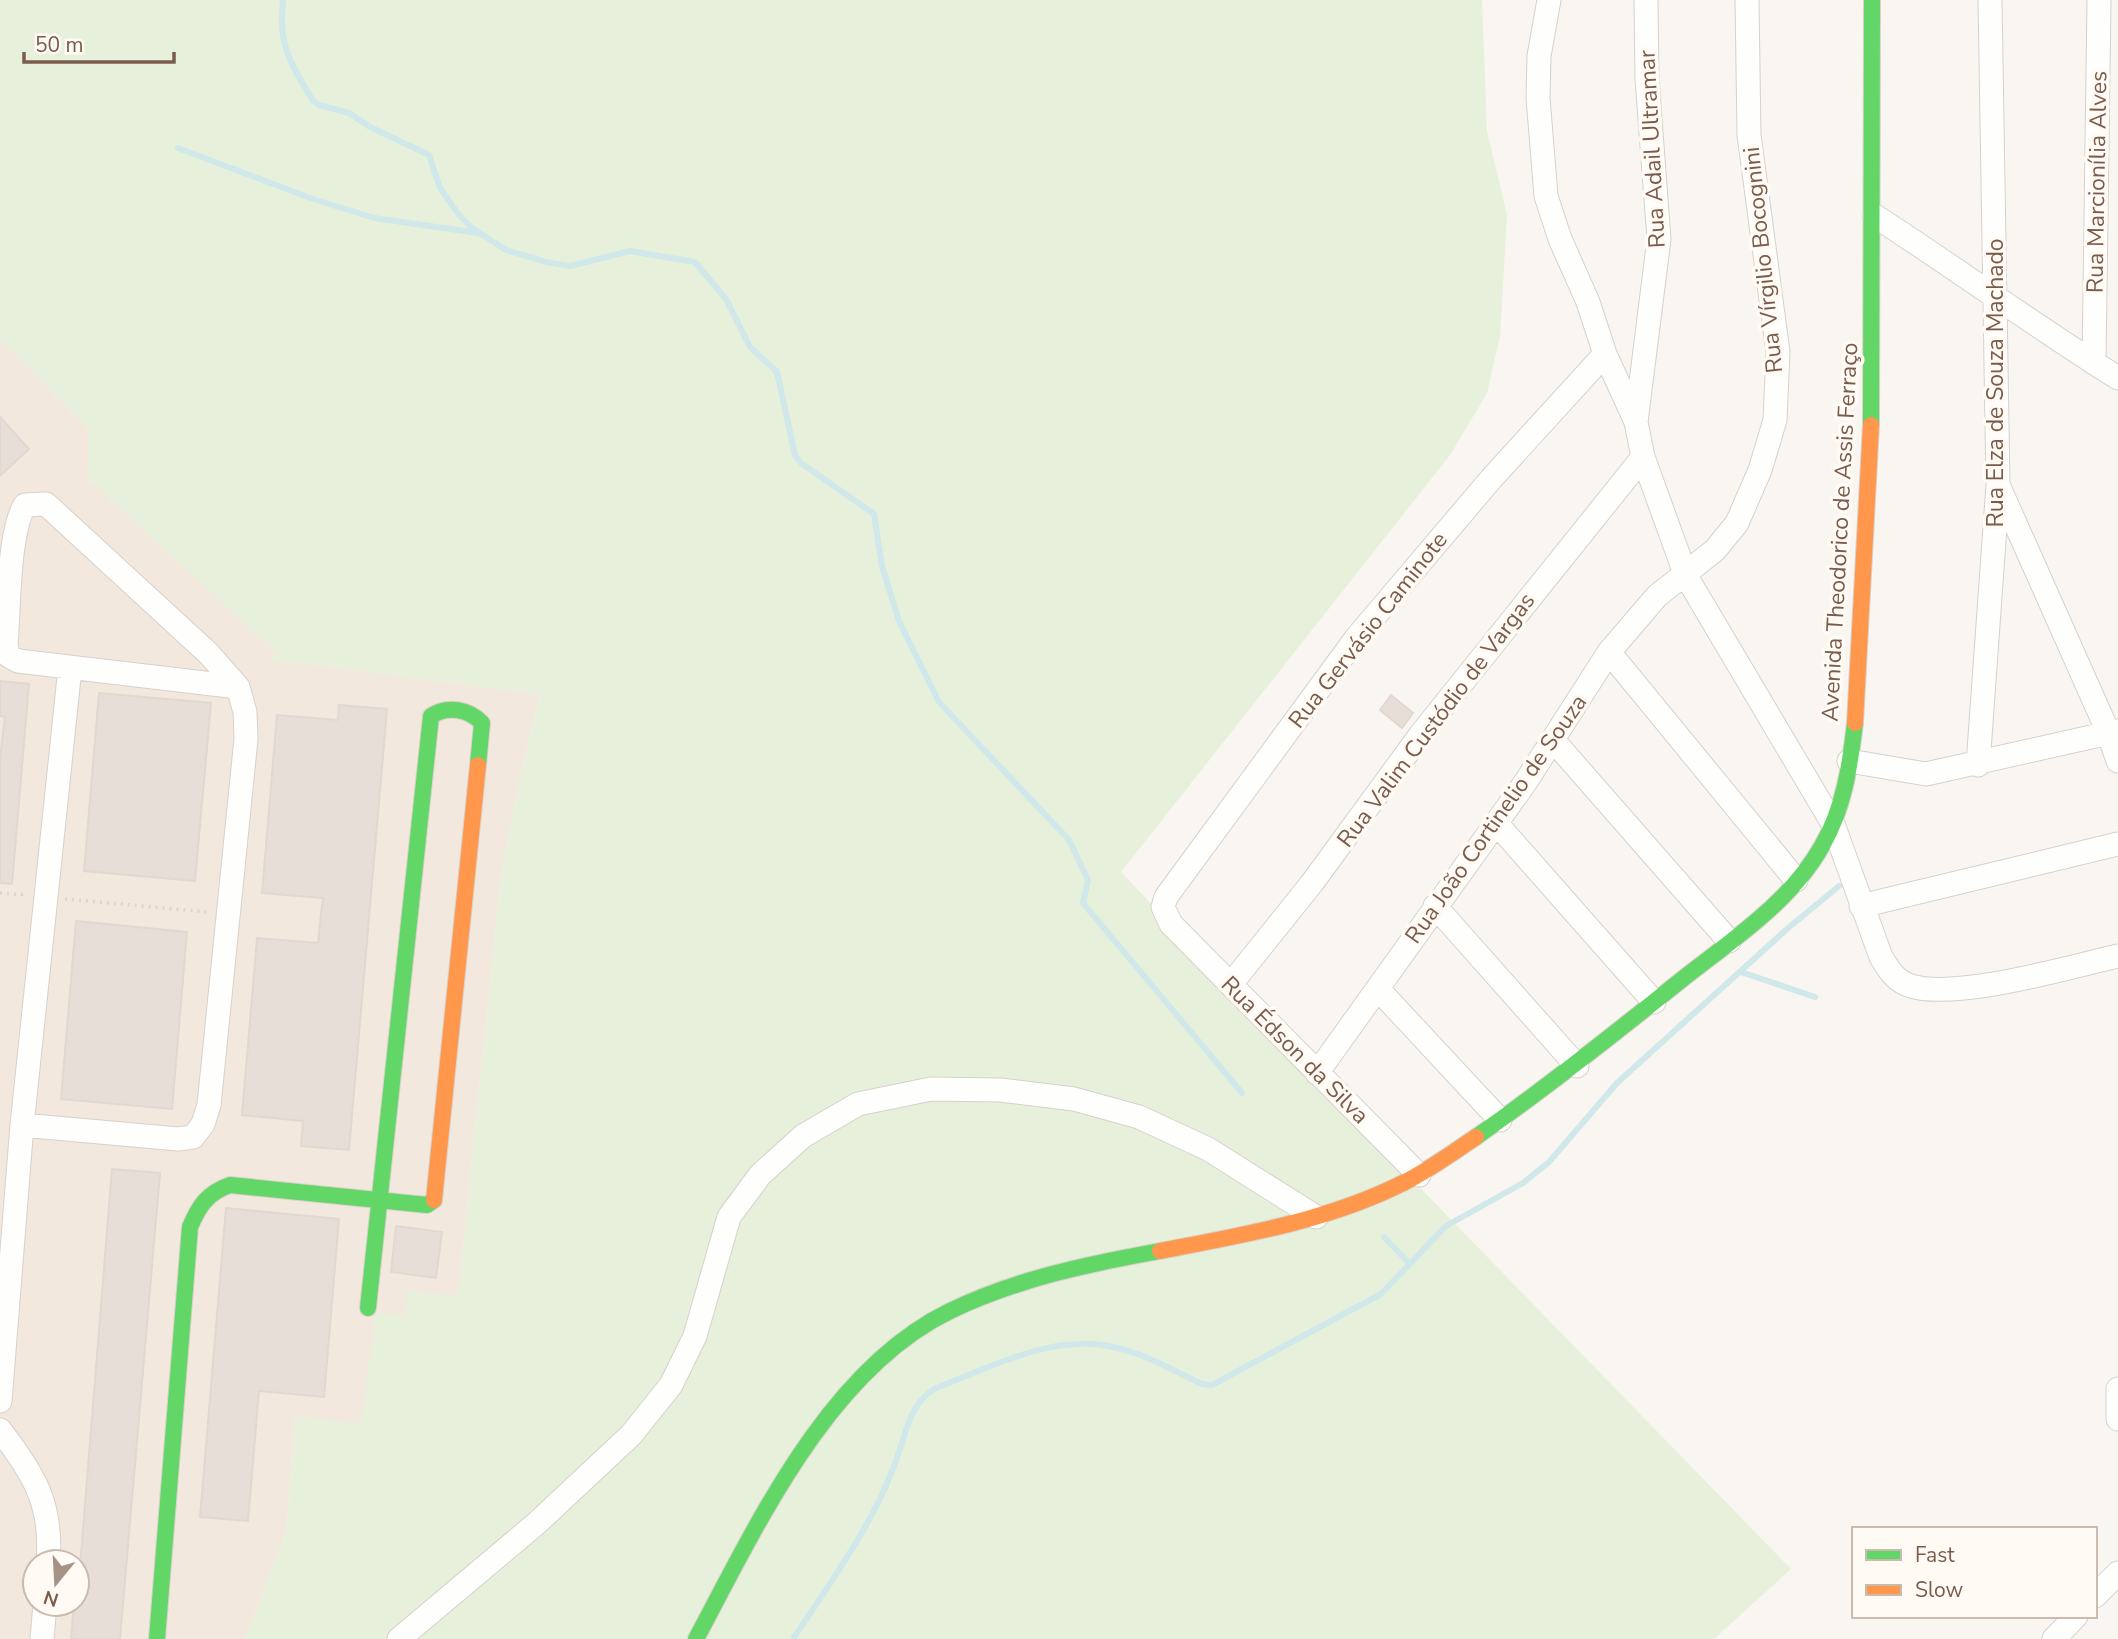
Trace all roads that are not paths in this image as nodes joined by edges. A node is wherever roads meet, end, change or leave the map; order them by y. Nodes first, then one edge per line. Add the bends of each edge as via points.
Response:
1 (1549, 0) edge
2 (1646, 0) edge
3 (1747, 0) edge
4 (1872, 0) edge
5 (1990, 0) edge
6 (2099, 0) edge
7 (1875, 216) junction
8 (1997, 295) junction
9 (1605, 354) junction
10 (2094, 363) junction
11 (2118, 378) edge
12 (1636, 422) junction
13 (1643, 457) junction
14 (1998, 485) junction
15 (1686, 576) junction
16 (1609, 652) junction
17 (70, 668) junction
18 (238, 687) junction
19 (2114, 732) edge
20 (1553, 740) junction
21 (1849, 761) junction
22 (2118, 761) edge
23 (1978, 765) junction
24 (1497, 824) junction
25 (1833, 824) junction
26 (2118, 844) edge
27 (1796, 880) junction
28 (1435, 906) junction
29 (1861, 906) junction
30 (1171, 924) joint
31 (1729, 941) junction
32 (2118, 956) edge
33 (1230, 984) junction
34 (1378, 989) junction
35 (1654, 1002) junction
36 (1577, 1066) junction
37 (1317, 1073) junction
38 (1500, 1120) junction
39 (22, 1125) junction
40 (1419, 1175) junction
41 (380, 1200) junction
42 (1315, 1217) junction
43 (368, 1308) dead end
44 (2118, 1389) edge
45 (0, 1401) edge
46 (2118, 1419) edge
47 (0, 1430) edge
48 (49, 1548) edge
49 (2118, 1573) edge
50 (2097, 1595) edge
51 (44, 1618) edge
52 (2074, 1618) edge
53 (42, 1639) edge
54 (157, 1639) edge
55 (399, 1639) edge
56 (696, 1639) edge
57 (2053, 1639) edge

1 - 9 street via 1539,56 1538,98 1546,196
2 - 12 street, Rua Adail Ultramar via 1647,79 1660,239
3 - 15 street, Rua Vírgilio Bocognini via 1749,135 1778,352 1775,420 1738,523
4 - 7 street, Avenida Theodorico de Assis Ferraço
5 - 8 street, Rua Elza de Souza Machado
6 - 10 street, Rua Marcionília Alves
7 - 8 street
7 - 21 street, Avenida Theodorico de Assis Ferraço via 1867,539
8 - 10 street via 2035,326
8 - 14 street, Rua Elza de Souza Machado
9 - 12 street
9 - 30 street, Rua Gervásio Caminote via 1357,637 1166,897 1163,907
10 - 11 street
12 - 13 street
13 - 15 street
13 - 33 street, Rua Valim Custódio de Vargas via 1421,734 1312,883
14 - 19 street
14 - 23 street, Rua Elza de Souza Machado
15 - 16 street, Rua João Cortinelio de Souza via 1657,596
15 - 25 street
16 - 20 street, Rua João Cortinelio de Souza
16 - 27 street
17 - 18 street
17 - 18 street via 18,661 9,656 6,646 18,516 25,505 46,504 208,653
17 - 39 street
18 - 39 street via 246,739 209,1105 203,1124 193,1137 178,1139
19 - 22 street
19 - 23 street
20 - 24 street, Rua João Cortinelio de Souza
20 - 31 street
21 - 23 street via 1926,774
21 - 25 street, Avenida Theodorico de Assis Ferraço
24 - 28 street, Rua João Cortinelio de Souza
24 - 35 street
25 - 27 street, Avenida Theodorico de Assis Ferraço
25 - 29 street
26 - 29 street
27 - 31 street, Avenida Theodorico de Assis Ferraço
28 - 34 street, Rua João Cortinelio de Souza
28 - 36 street
29 - 32 street via 1881,957 1893,976 1911,986 1974,986
30 - 33 street, Rua Édson da Silva
31 - 35 street, Avenida Theodorico de Assis Ferraço
33 - 37 street, Rua Édson da Silva
34 - 37 street, Rua João Cortinelio de Souza
34 - 38 street
35 - 36 street, Avenida Theodorico de Assis Ferraço
36 - 38 street, Avenida Theodorico de Assis Ferraço
37 - 40 street, Rua Édson da Silva
38 - 40 street, Avenida Theodorico de Assis Ferraço
39 - 45 street
40 - 42 street, Avenida Theodorico de Assis Ferraço
41 - 41 street via 429,722 441,710 468,712 482,723 435,1199 427,1205
41 - 43 street
41 - 54 street via 230,1185 211,1191 199,1205 190,1227
42 - 55 street via 1208,1149 1139,1117 1074,1099 1000,1090 931,1090 858,1104 803,1136 760,1175 729,1217 695,1336 671,1385 631,1435
42 - 56 street, Avenida Theodorico de Assis Ferraço via 1034,1280 956,1307 904,1340 862,1379 812,1441
44 - 46 street
47 - 48 street via 30,1468 43,1496
49 - 50 street
51 - 53 street
52 - 57 street

